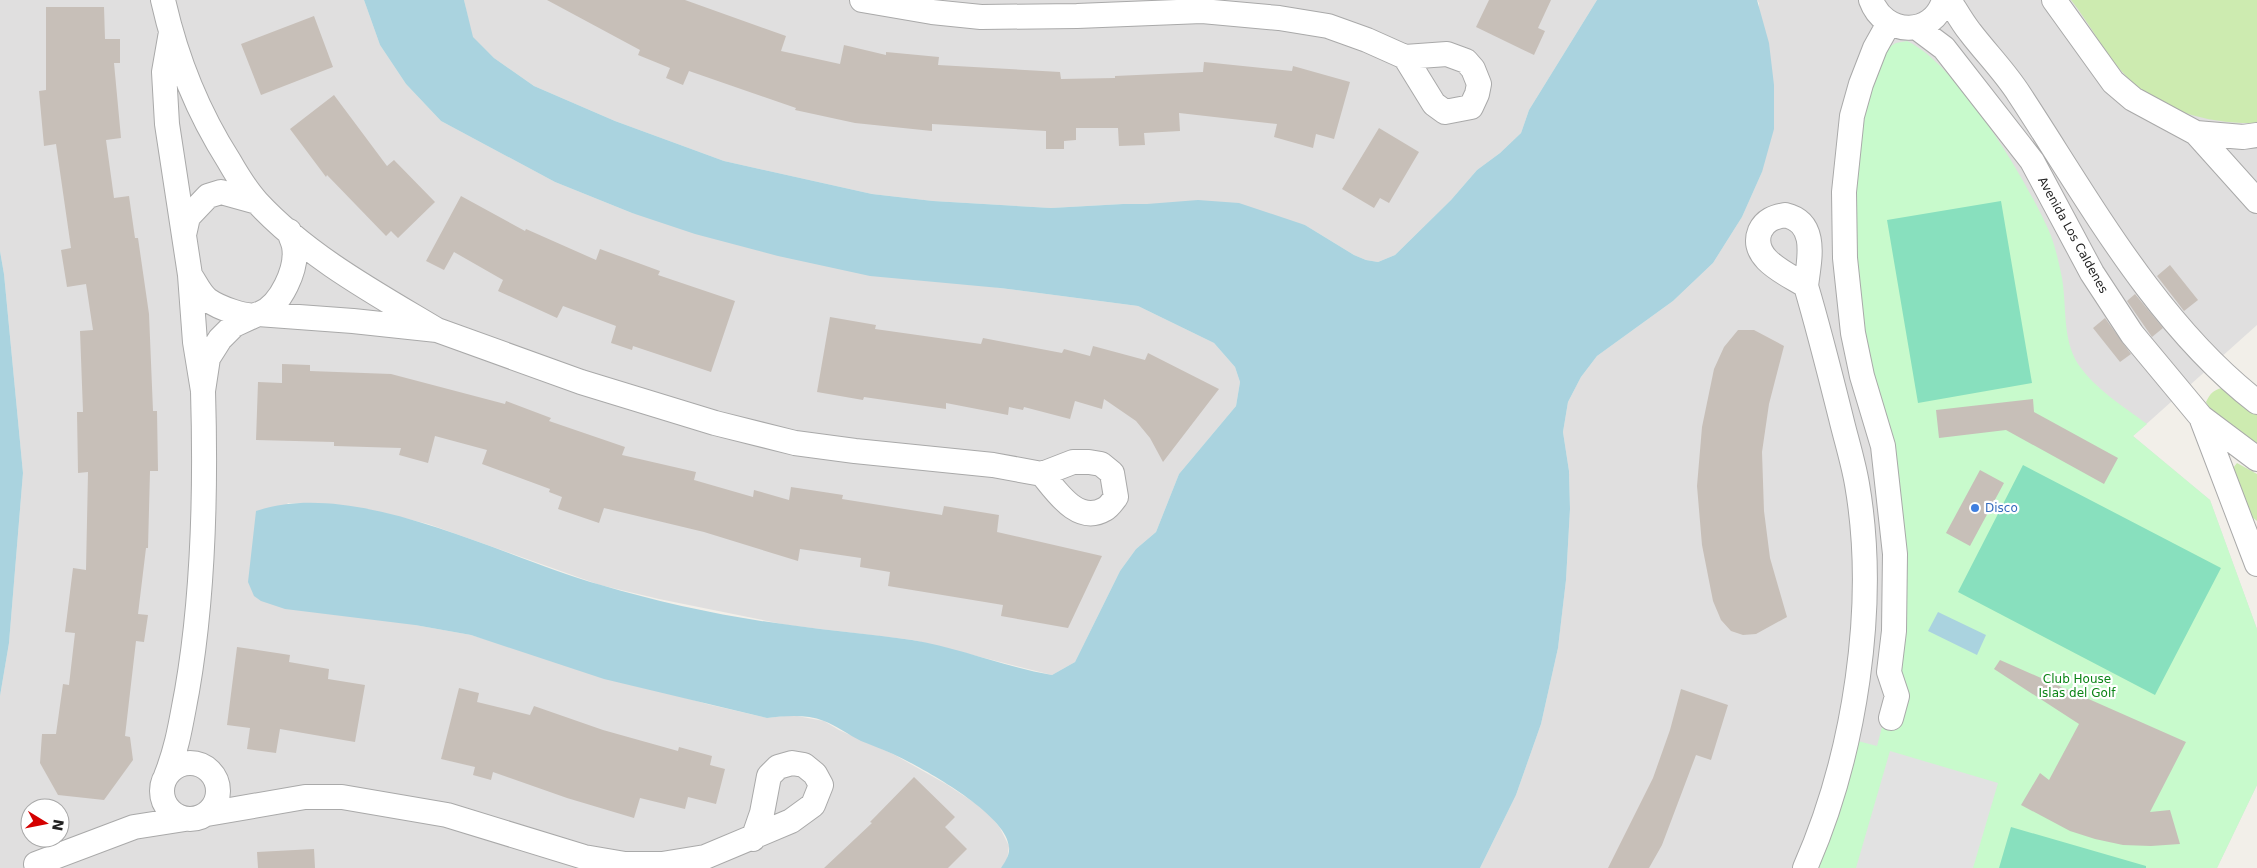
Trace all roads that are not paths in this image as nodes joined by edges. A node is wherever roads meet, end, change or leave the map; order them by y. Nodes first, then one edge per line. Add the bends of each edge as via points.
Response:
1 (163, 0) edge
2 (862, 0) edge
3 (1872, 0) edge
4 (1944, 0) edge
5 (1949, 0) edge
6 (2054, 0) edge
7 (1889, 23) junction
8 (1916, 27) junction
9 (171, 32) junction
10 (1405, 57) dead end
11 (2196, 133) junction
12 (2257, 135) edge
13 (2257, 201) edge
14 (257, 202) junction
15 (289, 231) junction
16 (184, 237) junction
17 (190, 275) junction
18 (1806, 286) dead end
19 (258, 314) junction
20 (437, 330) junction
21 (2228, 379) junction
22 (2257, 387) edge
23 (202, 391) junction
24 (2257, 402) edge
25 (2201, 417) junction
26 (2257, 459) edge
27 (1042, 474) dead end
28 (2257, 564) edge
29 (1892, 718) dead end
30 (181, 724) junction
31 (211, 773) junction
32 (164, 781) junction
33 (266, 804) junction
34 (196, 817) junction
35 (134, 827) junction
36 (754, 839) dead end
37 (36, 864) dead end
38 (1805, 868) edge

1 - 9 street
2 - 10 street via 981,17 1202,11 1279,18 1328,26
3 - 7 street via 1880,17
4 - 8 street via 1936,16
5 - 21 street via 2018,91 2100,222 2189,337
6 - 11 street via 2113,82 2133,99
7 - 8 street
7 - 29 street via 1875,48 1852,116 1844,192 1845,258 1853,333 1883,446 1895,554 1894,631 1889,672 1897,696
8 - 25 street, Avenida Los Caldenes via 1944,48 2032,161 2087,265 2132,334
9 - 14 street via 183,71 208,128
9 - 16 street via 164,72 167,124
11 - 12 street
11 - 13 street
14 - 15 street
14 - 16 street via 221,192 208,196 188,217
15 - 19 street via 294,246 294,268 276,301
15 - 20 street via 329,262
16 - 17 street
17 - 19 street via 206,299 225,309
17 - 23 street
18 - 38 street via 1857,483 1866,578 1861,648 1836,784
19 - 20 street
19 - 23 street via 234,325 220,339 208,358
20 - 27 street via 581,382 715,423 796,443 993,465
21 - 22 street
21 - 24 street
23 - 30 street via 205,471 198,603
25 - 26 street, Avenida Los Caldenes
25 - 28 street
30 - 31 street via 193,750
30 - 32 street via 176,751
31 - 32 street via 190,762 172,769
31 - 33 street via 247,797
31 - 34 street via 217,785 216,801
32 - 34 street via 162,795 169,811
32 - 35 street via 153,809
33 - 34 street
33 - 36 street via 305,797 342,797 447,816 584,857 625,864 662,864 704,858
34 - 35 street
35 - 37 street

